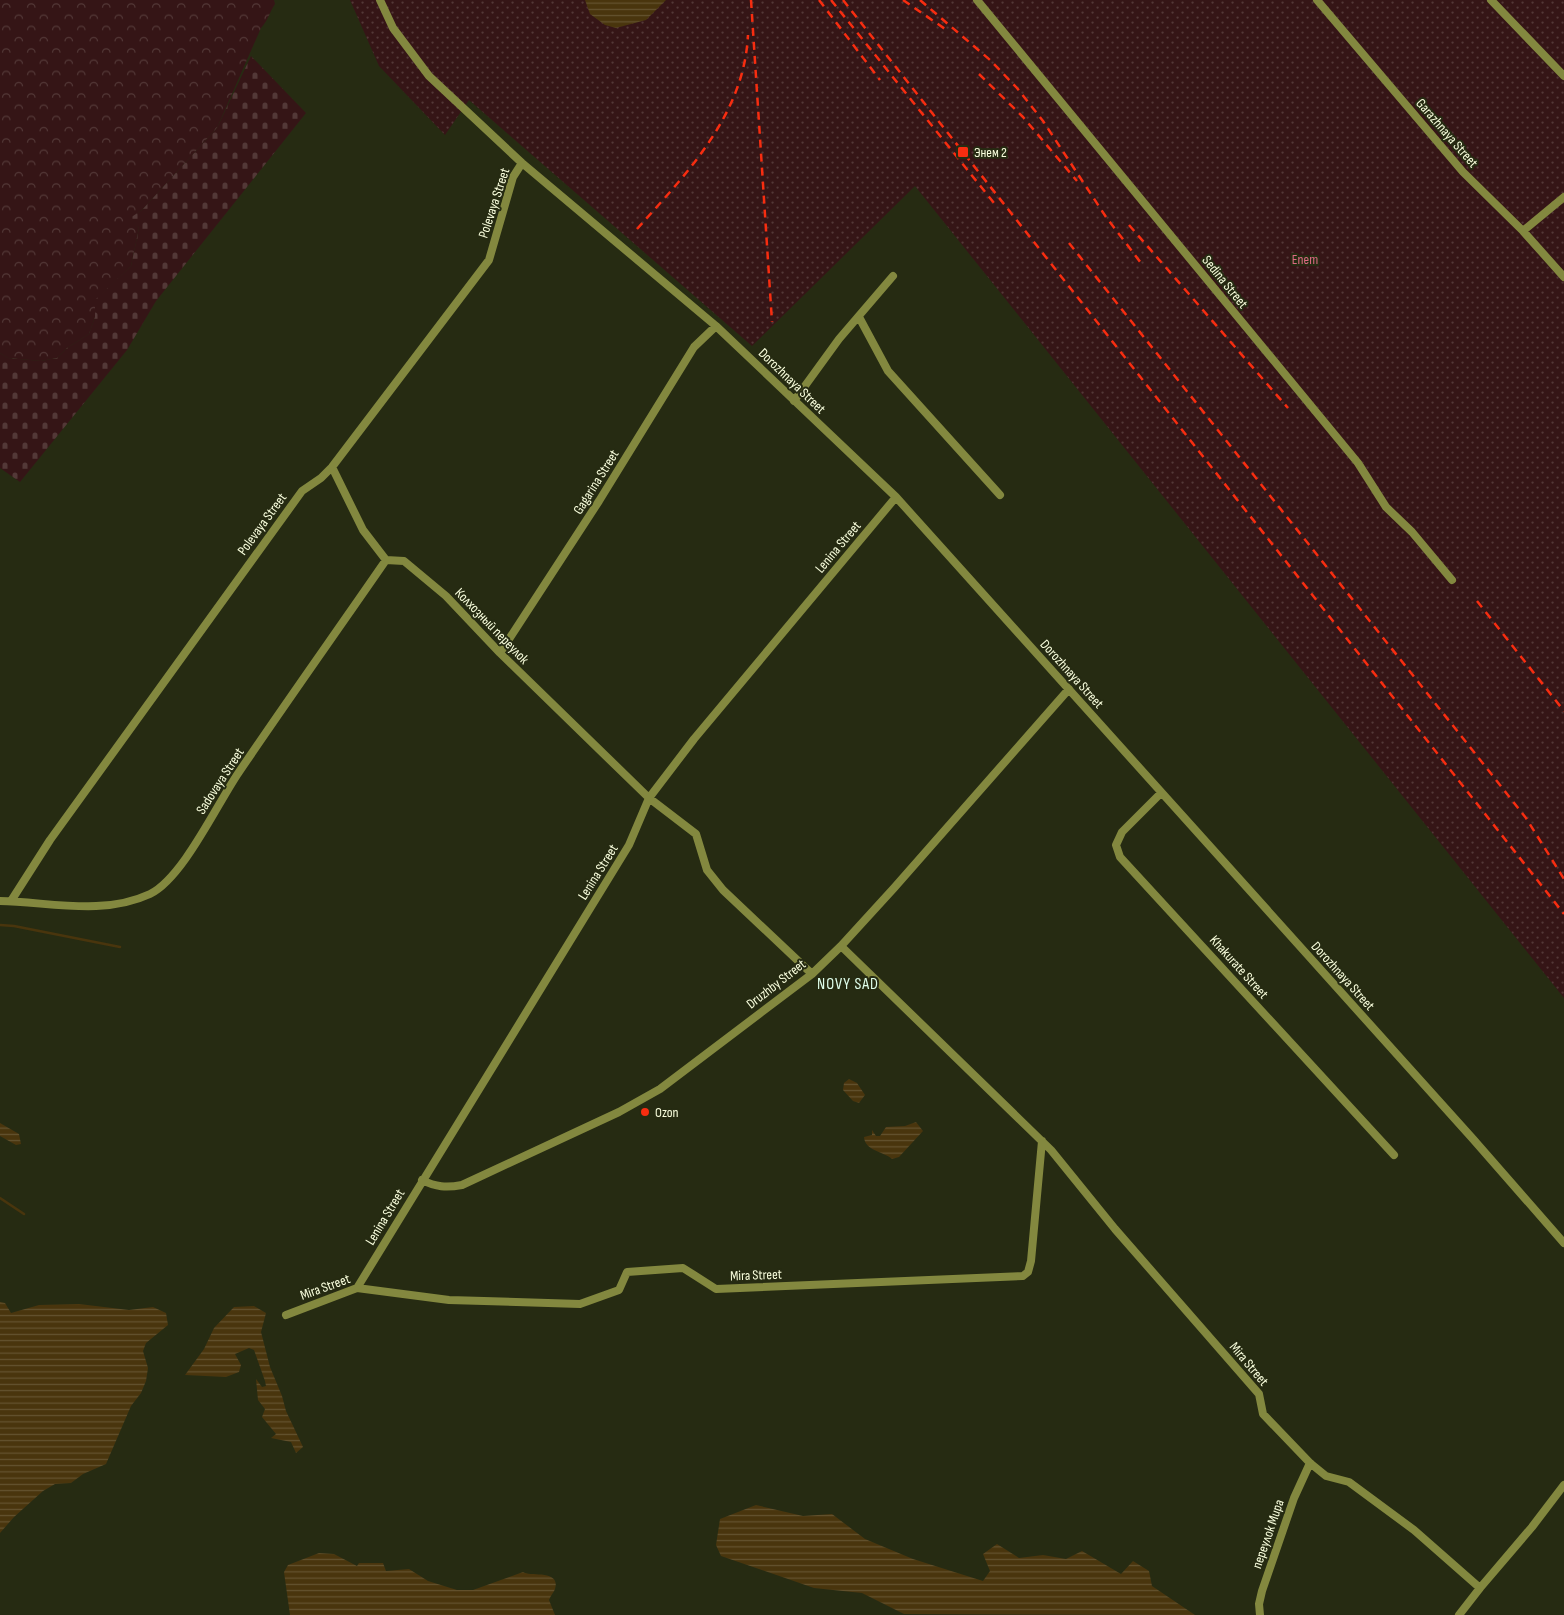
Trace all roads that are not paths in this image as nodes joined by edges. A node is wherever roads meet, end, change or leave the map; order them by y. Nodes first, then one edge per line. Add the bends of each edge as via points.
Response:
1 (380, 0) edge
2 (977, 0) edge
3 (1317, 0) edge
4 (1491, 0) edge
5 (1564, 76) edge
6 (522, 163) junction
7 (1564, 197) edge
8 (1523, 231) junction
9 (893, 276) dead end
10 (1564, 277) edge
11 (859, 317) junction
12 (716, 326) junction
13 (794, 401) junction
14 (332, 467) junction
15 (1000, 495) dead end
16 (896, 497) junction
17 (386, 560) junction
18 (1452, 580) dead end
19 (500, 653) junction
20 (1069, 689) junction
21 (1160, 793) junction
22 (649, 798) junction
23 (0, 901) edge
24 (11, 901) junction
25 (841, 946) junction
26 (812, 974) junction
27 (1042, 1140) junction
28 (1394, 1155) dead end
29 (422, 1180) junction
30 (1564, 1243) edge
31 (357, 1288) junction
32 (286, 1315) dead end
33 (1310, 1463) junction
34 (1564, 1485) edge
35 (1480, 1588) junction
36 (1260, 1615) edge
37 (1459, 1615) edge

1 - 6 street, Dorozhnaya Street via 393,28 429,76
2 - 18 street, Sedina Street via 1358,463 1386,507 1412,532
3 - 8 street, Garazhnaya Street via 1463,172
4 - 5 street
6 - 12 street, Dorozhnaya Street
6 - 14 street, Polevaya Street via 513,177 489,260
7 - 8 street
8 - 10 street, Garazhnaya Street
9 - 11 street
11 - 13 street
11 - 15 street via 888,371
12 - 13 street, Dorozhnaya Street
12 - 19 street, Gagarina Street via 694,347
13 - 16 street, Dorozhnaya Street
14 - 17 street via 364,530
14 - 24 street, Polevaya Street via 302,490 61,824
16 - 20 street, Dorozhnaya Street
16 - 22 street, Lenina Street via 700,731
17 - 19 street, Колхозный переулок via 404,561 446,596
17 - 24 street, Sadovaya Street via 238,774 177,871 152,893 126,904 77,906
19 - 22 street, Колхозный переулок
20 - 21 street, Dorozhnaya Street
20 - 25 street, Druzhby Street
21 - 28 street, Khakurate Street via 1122,832 1116,845 1120,857
21 - 30 street, Dorozhnaya Street
22 - 26 street via 696,834 707,870 722,890
22 - 29 street, Lenina Street via 629,845
23 - 24 street, Sadovaya Street
25 - 26 street, Druzhby Street
25 - 27 street, Mira Street
26 - 29 street, Druzhby Street via 660,1089 619,1112 462,1185 441,1187
27 - 31 street, Mira Street via 1031,1261 1024,1276 716,1289 683,1268 627,1272 619,1290 580,1304 449,1300
27 - 33 street, Mira Street via 1260,1394 1264,1414
29 - 31 street, Lenina Street
31 - 32 street, Mira Street
33 - 35 street, Mira Street via 1326,1476 1349,1482 1414,1530
33 - 36 street, переулок Мира via 1294,1498 1262,1591
34 - 35 street
35 - 37 street

